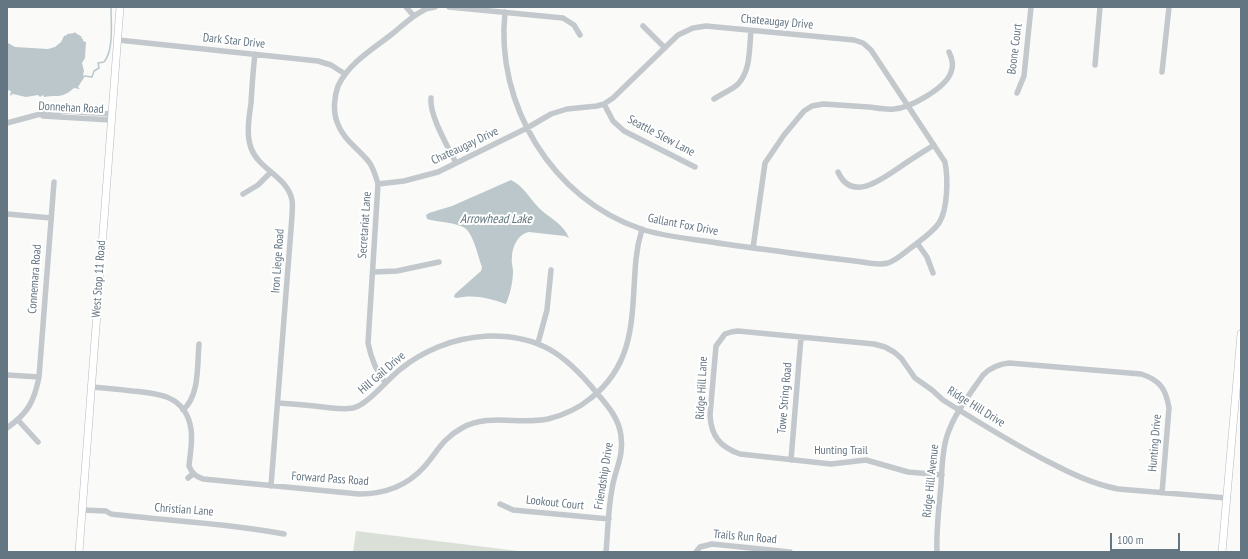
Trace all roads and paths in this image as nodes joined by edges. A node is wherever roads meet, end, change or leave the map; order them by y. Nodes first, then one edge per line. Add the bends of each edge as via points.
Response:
1 (120, 7) edge
2 (406, 7) edge
3 (435, 7) edge
4 (449, 7) edge
5 (1030, 7) edge
6 (1100, 7) edge
7 (1169, 7) edge
8 (505, 12) junction
9 (414, 16) junction
10 (643, 26) dead end
11 (751, 31) junction
12 (580, 35) dead end
13 (118, 40) junction
14 (665, 48) junction
15 (949, 52) dead end
16 (255, 54) junction
17 (1095, 65) dead end
18 (1162, 72) dead end
19 (346, 74) junction
20 (1017, 93) dead end
21 (431, 98) dead end
22 (714, 99) dead end
23 (604, 104) junction
24 (908, 106) junction
25 (111, 117) junction
26 (7, 123) edge
27 (527, 128) junction
28 (934, 145) junction
29 (456, 163) junction
30 (695, 167) dead end
31 (271, 172) junction
32 (838, 172) dead end
33 (54, 182) dead end
34 (378, 184) junction
35 (243, 194) dead end
36 (7, 214) edge
37 (51, 218) junction
38 (642, 229) junction
39 (917, 243) junction
40 (752, 248) junction
41 (439, 262) dead end
42 (551, 270) dead end
43 (373, 272) junction
44 (933, 273) dead end
45 (1241, 334) edge
46 (723, 336) joint
47 (801, 337) junction
48 (538, 343) junction
49 (199, 344) dead end
50 (7, 375) edge
51 (39, 377) junction
52 (385, 382) junction
53 (92, 387) junction
54 (597, 393) junction
55 (1166, 395) joint
56 (278, 402) junction
57 (183, 410) junction
58 (960, 411) junction
59 (18, 420) junction
60 (7, 428) edge
61 (38, 442) dead end
62 (719, 442) joint
63 (791, 460) junction
64 (193, 474) junction
65 (942, 475) junction
66 (188, 478) dead end
67 (271, 486) junction
68 (1162, 493) junction
69 (1227, 498) junction
70 (500, 504) dead end
71 (82, 510) junction
72 (609, 520) junction
73 (284, 534) dead end
74 (698, 550) edge
75 (79, 552) edge
76 (606, 552) edge
77 (788, 552) edge
78 (937, 552) edge
79 (1222, 552) edge

1 - 13 main road, West Stop 11 Road
2 - 9 street
3 - 9 street, Secretariat Lane via 425,9
4 - 8 street
5 - 20 street, Boone Court via 1024,76
6 - 17 street
7 - 18 street
8 - 12 street via 563,18 574,25
8 - 27 street, Gallant Fox Drive via 504,33 508,72 515,100
9 - 19 street, Secretariat Lane via 354,64
10 - 14 street
11 - 14 street, Chateaugay Drive via 706,26 693,28 678,35
11 - 22 street via 745,75 737,85
11 - 24 street, Chateaugay Drive via 854,40 862,43 871,50
13 - 16 street, Dark Star Drive
13 - 25 main road, West Stop 11 Road
14 - 23 street, Chateaugay Drive
15 - 24 street via 952,66 949,78 941,86
16 - 19 street, Dark Star Drive via 318,61
16 - 31 street, Iron Liege Road via 248,138 256,159
19 - 34 street, Secretariat Lane via 338,87 335,100 337,122 346,139 369,161
21 - 29 street via 433,116
23 - 27 street, Chateaugay Drive via 559,111
23 - 30 street, Seattle Slew Lane via 613,121 624,131
24 - 28 street, Chateaugay Drive
24 - 40 street via 893,109 823,104 804,111 765,163
25 - 26 street, Donnehan Road via 65,110
25 - 53 main road, West Stop 11 Road
27 - 29 street, Chateaugay Drive
27 - 38 street, Gallant Fox Drive via 547,161 574,189 606,212
28 - 32 street via 864,187 854,187 844,182
28 - 39 street, Chateaugay Drive via 945,162 947,174 944,211 939,223
29 - 34 street, Chateaugay Drive via 421,177
31 - 35 street via 258,185
31 - 56 street, Iron Liege Road via 281,179 292,200
33 - 37 street, Connemara Road
34 - 43 street, Secretariat Lane
36 - 37 street
37 - 51 street, Connemara Road
38 - 40 street, Gallant Fox Drive via 673,237
38 - 54 street via 636,256 631,324 624,356
39 - 40 street, Gallant Fox Drive via 894,260 881,264
39 - 44 street via 927,257
41 - 43 street via 397,272
42 - 48 street via 547,310
43 - 52 street, Secretariat Lane via 368,343 372,362
45 - 69 main road
46 - 47 street, Ridge Hill Drive via 738,331
46 - 62 street, Ridge Hill Lane via 716,346 710,414 712,430
47 - 58 street, Ridge Hill Drive via 885,347 901,358 915,378
47 - 63 street, Towe String Road
48 - 52 street, Hill Gail Drive via 505,336 459,340 418,356
48 - 54 street, Hill Gail Drive via 570,363
49 - 57 street via 195,391 192,400
50 - 51 street
51 - 59 street, Connemara Road via 31,405
52 - 56 street, Hill Gail Drive via 366,401 354,408
53 - 57 street via 155,393 168,397
53 - 71 main road, West Stop 11 Road
54 - 67 street, Forward Pass Road via 572,410 548,419 490,420 464,427 444,440 412,478 383,492 359,494
54 - 72 street, Friendship Drive via 612,412 621,435 620,463 612,488
55 - 58 street, Ridge Hill Avenue via 1156,380 1141,374 1004,364 990,369 983,375
55 - 68 street, Hunting Drive via 1169,408
56 - 67 street, Iron Liege Road
57 - 64 street via 191,429 189,466
58 - 65 street, Ridge Hill Avenue via 947,435
58 - 68 street, Ridge Hill Drive via 1025,450 1089,481 1118,489
59 - 60 street, Connemara Road
59 - 61 street
62 - 63 street, Hunting Trail via 740,454
63 - 65 street, Hunting Trail via 831,464 866,460 908,472
64 - 66 street
64 - 67 street, Forward Pass Road via 203,479
65 - 78 street, Ridge Hill Avenue
68 - 69 street, Ridge Hill Drive
69 - 79 main road
70 - 72 street, Lookout Court via 513,510
71 - 73 street, Christian Lane via 106,511 111,514 159,520 223,524
71 - 75 main road, West Stop 11 Road
72 - 76 street, Friendship Drive
74 - 77 street, Trails Run Road via 712,544

